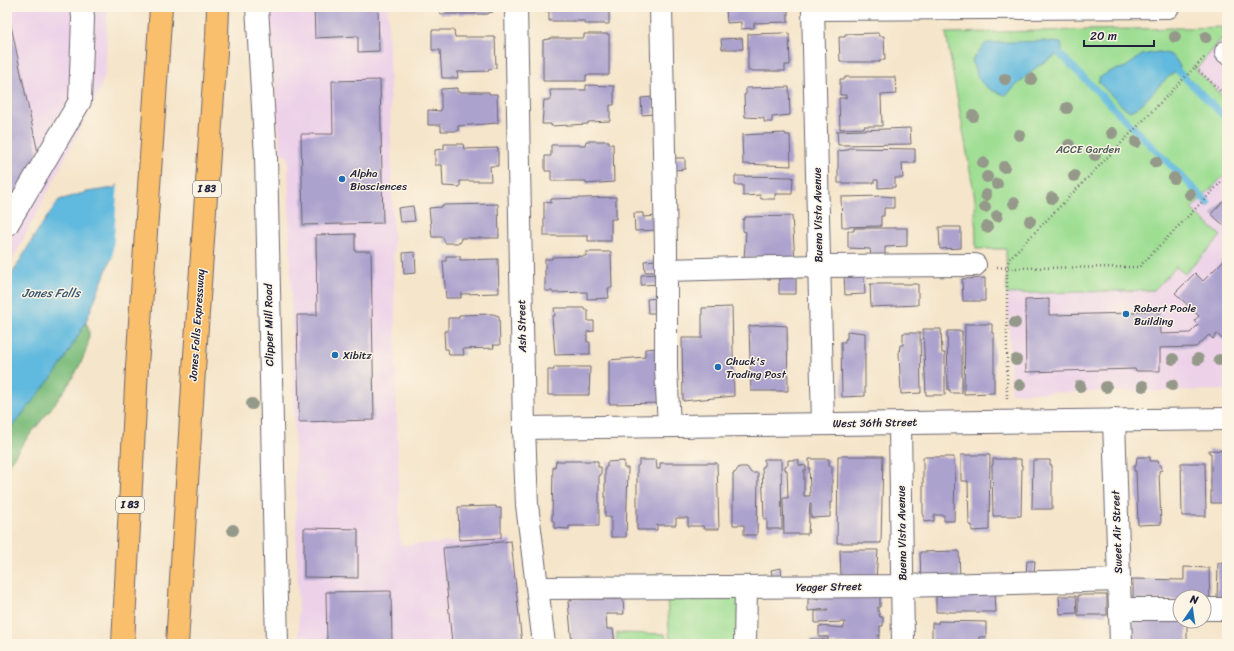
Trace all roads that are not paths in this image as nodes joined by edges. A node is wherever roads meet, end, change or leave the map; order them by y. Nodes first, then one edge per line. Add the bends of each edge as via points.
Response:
1 (82, 7) edge
2 (161, 7) edge
3 (218, 7) edge
4 (257, 7) edge
5 (516, 7) edge
6 (661, 7) edge
7 (1149, 7) edge
8 (1168, 7) edge
9 (813, 8) edge
10 (932, 8) edge
11 (7, 225) edge
12 (976, 265) dead end
13 (819, 266) junction
14 (666, 270) junction
15 (1227, 419) edge
16 (1114, 420) junction
17 (900, 423) junction
18 (823, 424) junction
19 (669, 426) junction
20 (524, 428) junction
21 (1119, 580) junction
22 (902, 586) junction
23 (538, 588) junction
24 (746, 588) junction
25 (1121, 609) junction
26 (1172, 609) edge
27 (1212, 609) edge
28 (1227, 609) edge
29 (122, 644) edge
30 (177, 644) edge
31 (276, 644) edge
32 (544, 644) edge
33 (745, 644) edge
34 (903, 644) edge
35 (1121, 644) edge

1 - 11 street via 80,101
2 - 29 highway, I 83
3 - 30 highway, Jones Falls Expressway / I 83
4 - 31 street, Clipper Mill Road via 266,157
5 - 20 street, Ash Street
6 - 14 street
7 - 8 street
7 - 10 street
9 - 10 street
9 - 13 street, Buena Vista Avenue
12 - 13 street
13 - 14 street
13 - 18 street, Buena Vista Avenue
14 - 19 street
15 - 16 street, West 36th Street
16 - 17 street, West 36th Street
16 - 21 street, Sweet Air Street
17 - 18 street, West 36th Street
17 - 22 street, Buena Vista Avenue
18 - 19 street, West 36th Street
19 - 20 street, West 36th Street
20 - 23 street, Ash Street via 527,505
21 - 22 street, Yeager Street
21 - 25 street, Sweet Air Street
22 - 24 street, Yeager Street
22 - 34 street, Buena Vista Avenue
23 - 24 street, Yeager Street
23 - 32 street, Ash Street
24 - 33 street
25 - 26 street
25 - 35 street, Sweet Air Street
27 - 28 street

